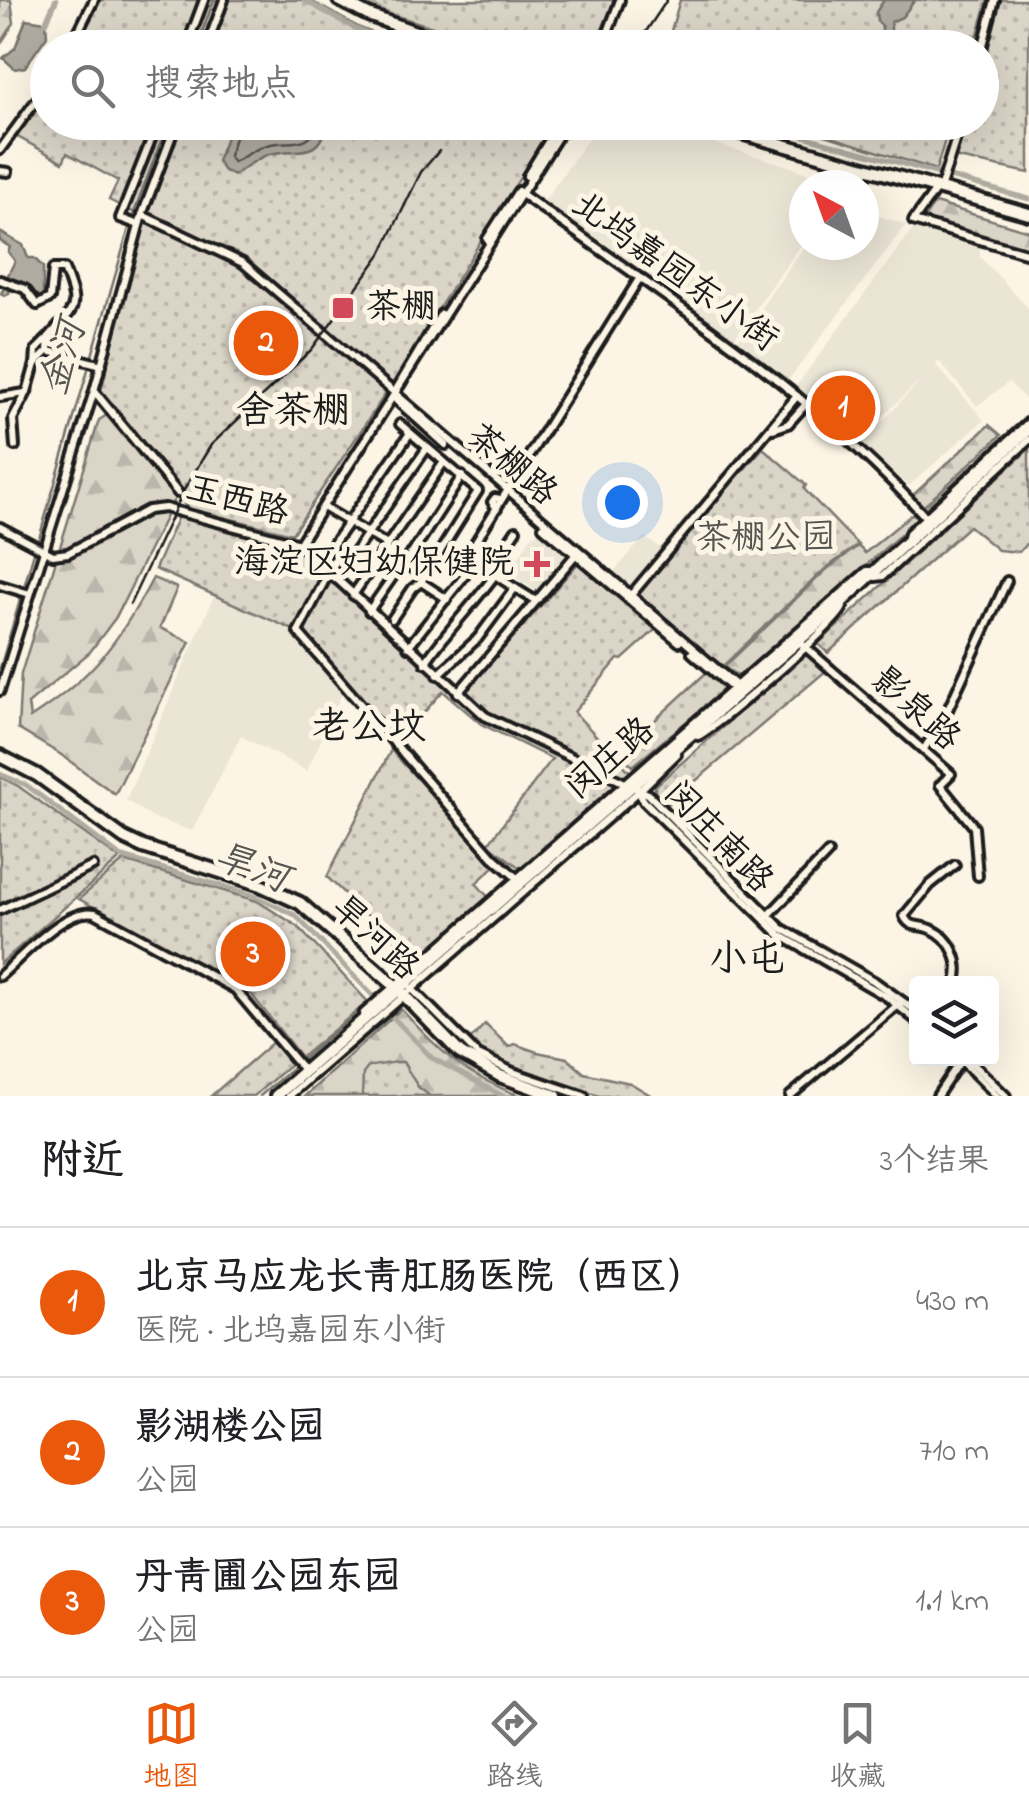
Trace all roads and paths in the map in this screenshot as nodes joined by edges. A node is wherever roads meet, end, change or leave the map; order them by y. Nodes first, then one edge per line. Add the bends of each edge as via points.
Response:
1 (94, 0) edge
2 (204, 0) edge
3 (224, 0) edge
4 (329, 0) edge
5 (339, 0) edge
6 (620, 0) edge
7 (995, 0) edge
8 (79, 30) edge
9 (193, 30) edge
10 (213, 30) edge
11 (390, 30) edge
12 (410, 30) edge
13 (609, 30) edge
14 (987, 30) edge
15 (30, 109) edge
16 (151, 140) edge
17 (170, 140) edge
18 (552, 140) edge
19 (776, 140) edge
20 (794, 140) edge
21 (954, 140) edge
22 (0, 150) edge
23 (942, 180) junction
24 (520, 192) junction
25 (1029, 211) edge
26 (142, 215) junction
27 (133, 223) junction
28 (1029, 254) edge
29 (639, 279) junction
30 (0, 280) edge
31 (49, 338) junction
32 (48, 352) junction
33 (94, 363) junction
34 (35, 364) junction
35 (94, 391) junction
36 (26, 393) junction
37 (394, 394) junction
38 (797, 396) junction
39 (0, 397) edge
40 (806, 404) junction
41 (400, 424) dead end
42 (772, 430) junction
43 (410, 433) junction
44 (1023, 437) edge
45 (15, 446) dead end
46 (427, 448) junction
47 (444, 462) junction
48 (462, 476) junction
49 (178, 493) dead end
50 (502, 497) junction
51 (323, 507) junction
52 (928, 519) junction
53 (349, 520) junction
54 (0, 527) edge
55 (516, 530) dead end
56 (368, 532) junction
57 (299, 544) junction
58 (38, 548) junction
59 (386, 548) junction
60 (577, 552) junction
61 (480, 556) junction
62 (318, 562) junction
63 (403, 562) junction
64 (494, 563) junction
65 (329, 572) junction
66 (875, 574) junction
67 (495, 575) junction
68 (422, 579) junction
69 (336, 580) junction
70 (1007, 581) dead end
71 (0, 585) edge
72 (515, 588) junction
73 (25, 593) junction
74 (353, 595) junction
75 (630, 596) junction
76 (447, 599) junction
77 (536, 601) junction
78 (370, 611) junction
79 (392, 619) dead end
80 (804, 646) junction
81 (408, 647) junction
82 (425, 663) junction
83 (438, 675) junction
84 (742, 690) junction
85 (0, 691) edge
86 (458, 693) junction
87 (700, 735) junction
88 (924, 750) junction
89 (0, 759) edge
90 (634, 788) junction
91 (828, 854) dead end
92 (955, 865) dead end
93 (92, 866) dead end
94 (978, 876) dead end
95 (519, 880) junction
96 (0, 910) edge
97 (766, 918) junction
98 (0, 976) edge
99 (957, 976) edge
100 (397, 994) junction
101 (900, 1003) junction
102 (909, 1008) edge
103 (379, 1009) junction
104 (909, 1013) edge
105 (301, 1066) junction
106 (957, 1066) edge
107 (969, 1066) edge
108 (970, 1066) edge
109 (286, 1094) edge
110 (538, 1096) edge
111 (556, 1096) edge
112 (584, 1096) edge
113 (790, 1096) edge
114 (937, 1096) edge
115 (998, 1096) edge
116 (1006, 1096) edge

1 - 8 street
2 - 9 street
3 - 10 street
4 - 11 main road
5 - 12 main road
6 - 13 street
7 - 14 street
15 - 22 street
16 - 27 street via 120,218
17 - 26 street
18 - 24 street
19 - 23 main road
20 - 23 main road
21 - 23 street
23 - 25 main road
23 - 28 street via 913,221
24 - 29 street, 北坞嘉园东小街
24 - 37 street
26 - 27 street
26 - 37 street, 茶棚路 via 236,258
27 - 33 street
29 - 38 street, 北坞嘉园东小街
29 - 50 street
30 - 31 street via 24,289 37,305 50,298 53,269 64,269 76,301
31 - 32 street
31 - 34 street via 36,350
32 - 33 street
32 - 34 street
33 - 35 street
34 - 36 street
35 - 49 street
35 - 58 street
36 - 39 street
36 - 45 street via 13,419
37 - 50 street, 茶棚路
37 - 51 street
38 - 40 street, 北坞嘉园东小街
38 - 42 street
40 - 42 street
40 - 52 street, 北坞嘉园东小街
41 - 43 street
42 - 75 street
43 - 46 street
43 - 53 street
44 - 52 main road, 闵庄路
44 - 66 main road, 闵庄路
46 - 47 street
46 - 56 street
47 - 48 street
47 - 59 street
48 - 63 street
48 - 68 street via 478,491
50 - 60 street, 茶棚路
50 - 61 street via 471,550
51 - 53 street
51 - 57 street
52 - 66 main road, 闵庄路
53 - 56 street
53 - 62 street
54 - 58 street
55 - 64 street
56 - 59 street
56 - 69 street
57 - 58 street, 玉西路 via 165,508 148,510 68,553
57 - 62 street
58 - 73 street
59 - 63 street
59 - 74 street
60 - 75 street, 茶棚路
60 - 77 street
61 - 64 street
61 - 76 street
62 - 65 street
63 - 68 street
63 - 78 street
64 - 67 street
65 - 69 street
65 - 95 street via 298,632
66 - 80 main road, 闵庄路
66 - 84 main road, 闵庄路
67 - 72 street
67 - 82 street
68 - 76 street
68 - 79 street
69 - 74 street
70 - 88 street
71 - 73 street
72 - 77 street
72 - 83 street via 478,638
73 - 85 street
74 - 78 street
75 - 84 street, 茶棚路
76 - 81 street
77 - 86 street
78 - 81 street
80 - 84 main road, 闵庄路
80 - 87 street, 闵庄路
80 - 88 street, 影泉路
81 - 82 street
82 - 83 street
83 - 86 street
84 - 87 main road, 闵庄路
84 - 90 main road, 闵庄路
86 - 90 street via 497,724
87 - 90 main road, 闵庄路
88 - 94 street, 影泉路 via 950,774 940,785 974,827
89 - 100 main road, 旱河路 via 37,776 124,838 300,903
90 - 95 main road, 闵庄路
90 - 97 street, 闵庄南路
90 - 100 main road, 闵庄路
91 - 97 street
92 - 99 street via 904,916 910,925 934,930 954,950
93 - 96 street
95 - 100 main road, 闵庄路
97 - 101 street, 闵庄南路 via 792,944
98 - 105 street via 67,917 95,913 234,990
100 - 103 main road
100 - 110 main road, 旱河路 via 457,1058
100 - 111 main road, 旱河路 via 460,1054
100 - 112 street, 旱河路 via 478,1056
101 - 102 street, 闵庄南路
101 - 104 street, 闵庄南路
101 - 113 street
103 - 105 main road
103 - 109 main road
105 - 109 main road
105 - 109 street
106 - 114 street
107 - 115 street
108 - 116 street

